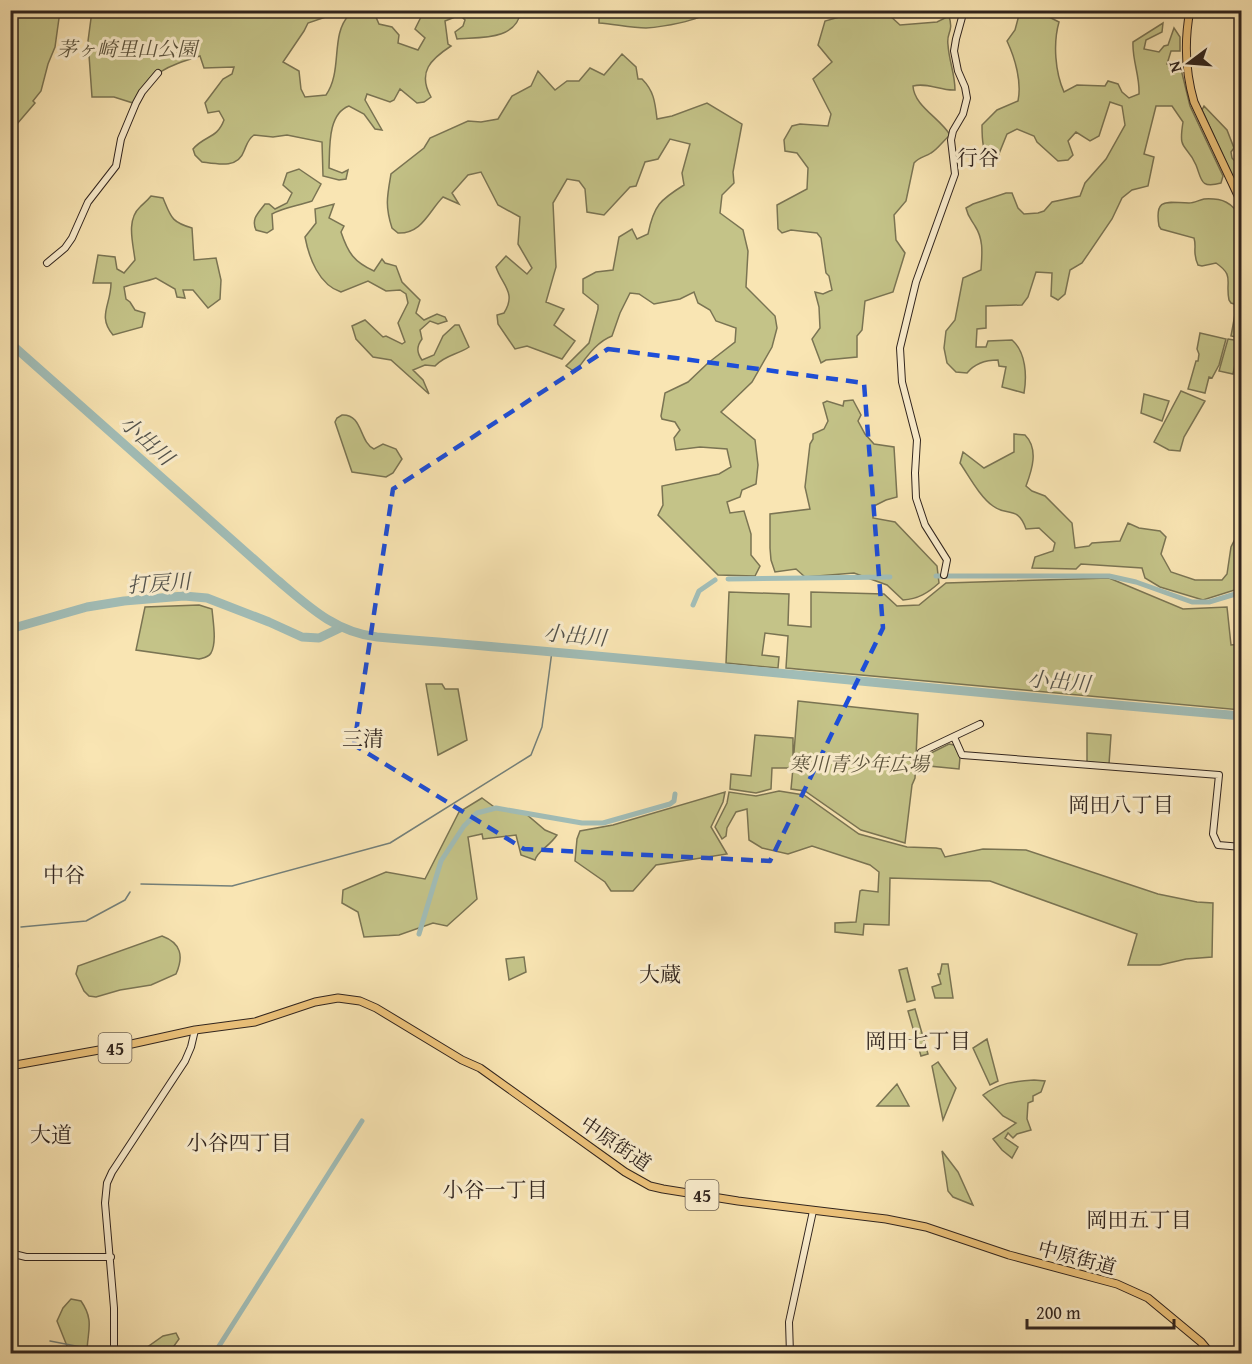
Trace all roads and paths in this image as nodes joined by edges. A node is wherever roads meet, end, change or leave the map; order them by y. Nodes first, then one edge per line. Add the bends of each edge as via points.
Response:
1 (964, 10) edge
2 (1190, 10) edge
3 (158, 73) dead end
4 (1242, 204) edge
5 (47, 263) dead end
6 (944, 575) dead end
7 (980, 724) dead end
8 (954, 737) junction
9 (921, 753) dead end
10 (1242, 847) edge
11 (195, 1030) junction
12 (10, 1066) edge
13 (813, 1210) junction
14 (10, 1253) edge
15 (111, 1257) junction
16 (114, 1353) edge
17 (790, 1353) edge
18 (1211, 1353) edge

1 - 6 street via 954,51 966,98 951,140 955,174 916,282 900,356 902,382 917,440 916,498 925,525 947,560
2 - 4 main road via 1185,50 1194,102
3 - 5 street via 132,112 116,166 88,202 65,248
7 - 8 street
8 - 9 street
8 - 10 street via 962,755 1219,775 1215,841 1218,845
11 - 12 main road, 中原街道 / 45
11 - 13 main road, 中原街道 / 45 via 255,1022 322,1000 360,1001 480,1068 644,1183
11 - 15 street via 185,1061 108,1178 105,1203
13 - 17 street via 789,1322
13 - 18 main road, 中原街道 / 45 via 926,1227 1009,1256 1117,1284 1148,1298
14 - 15 street via 26,1257
15 - 16 street

